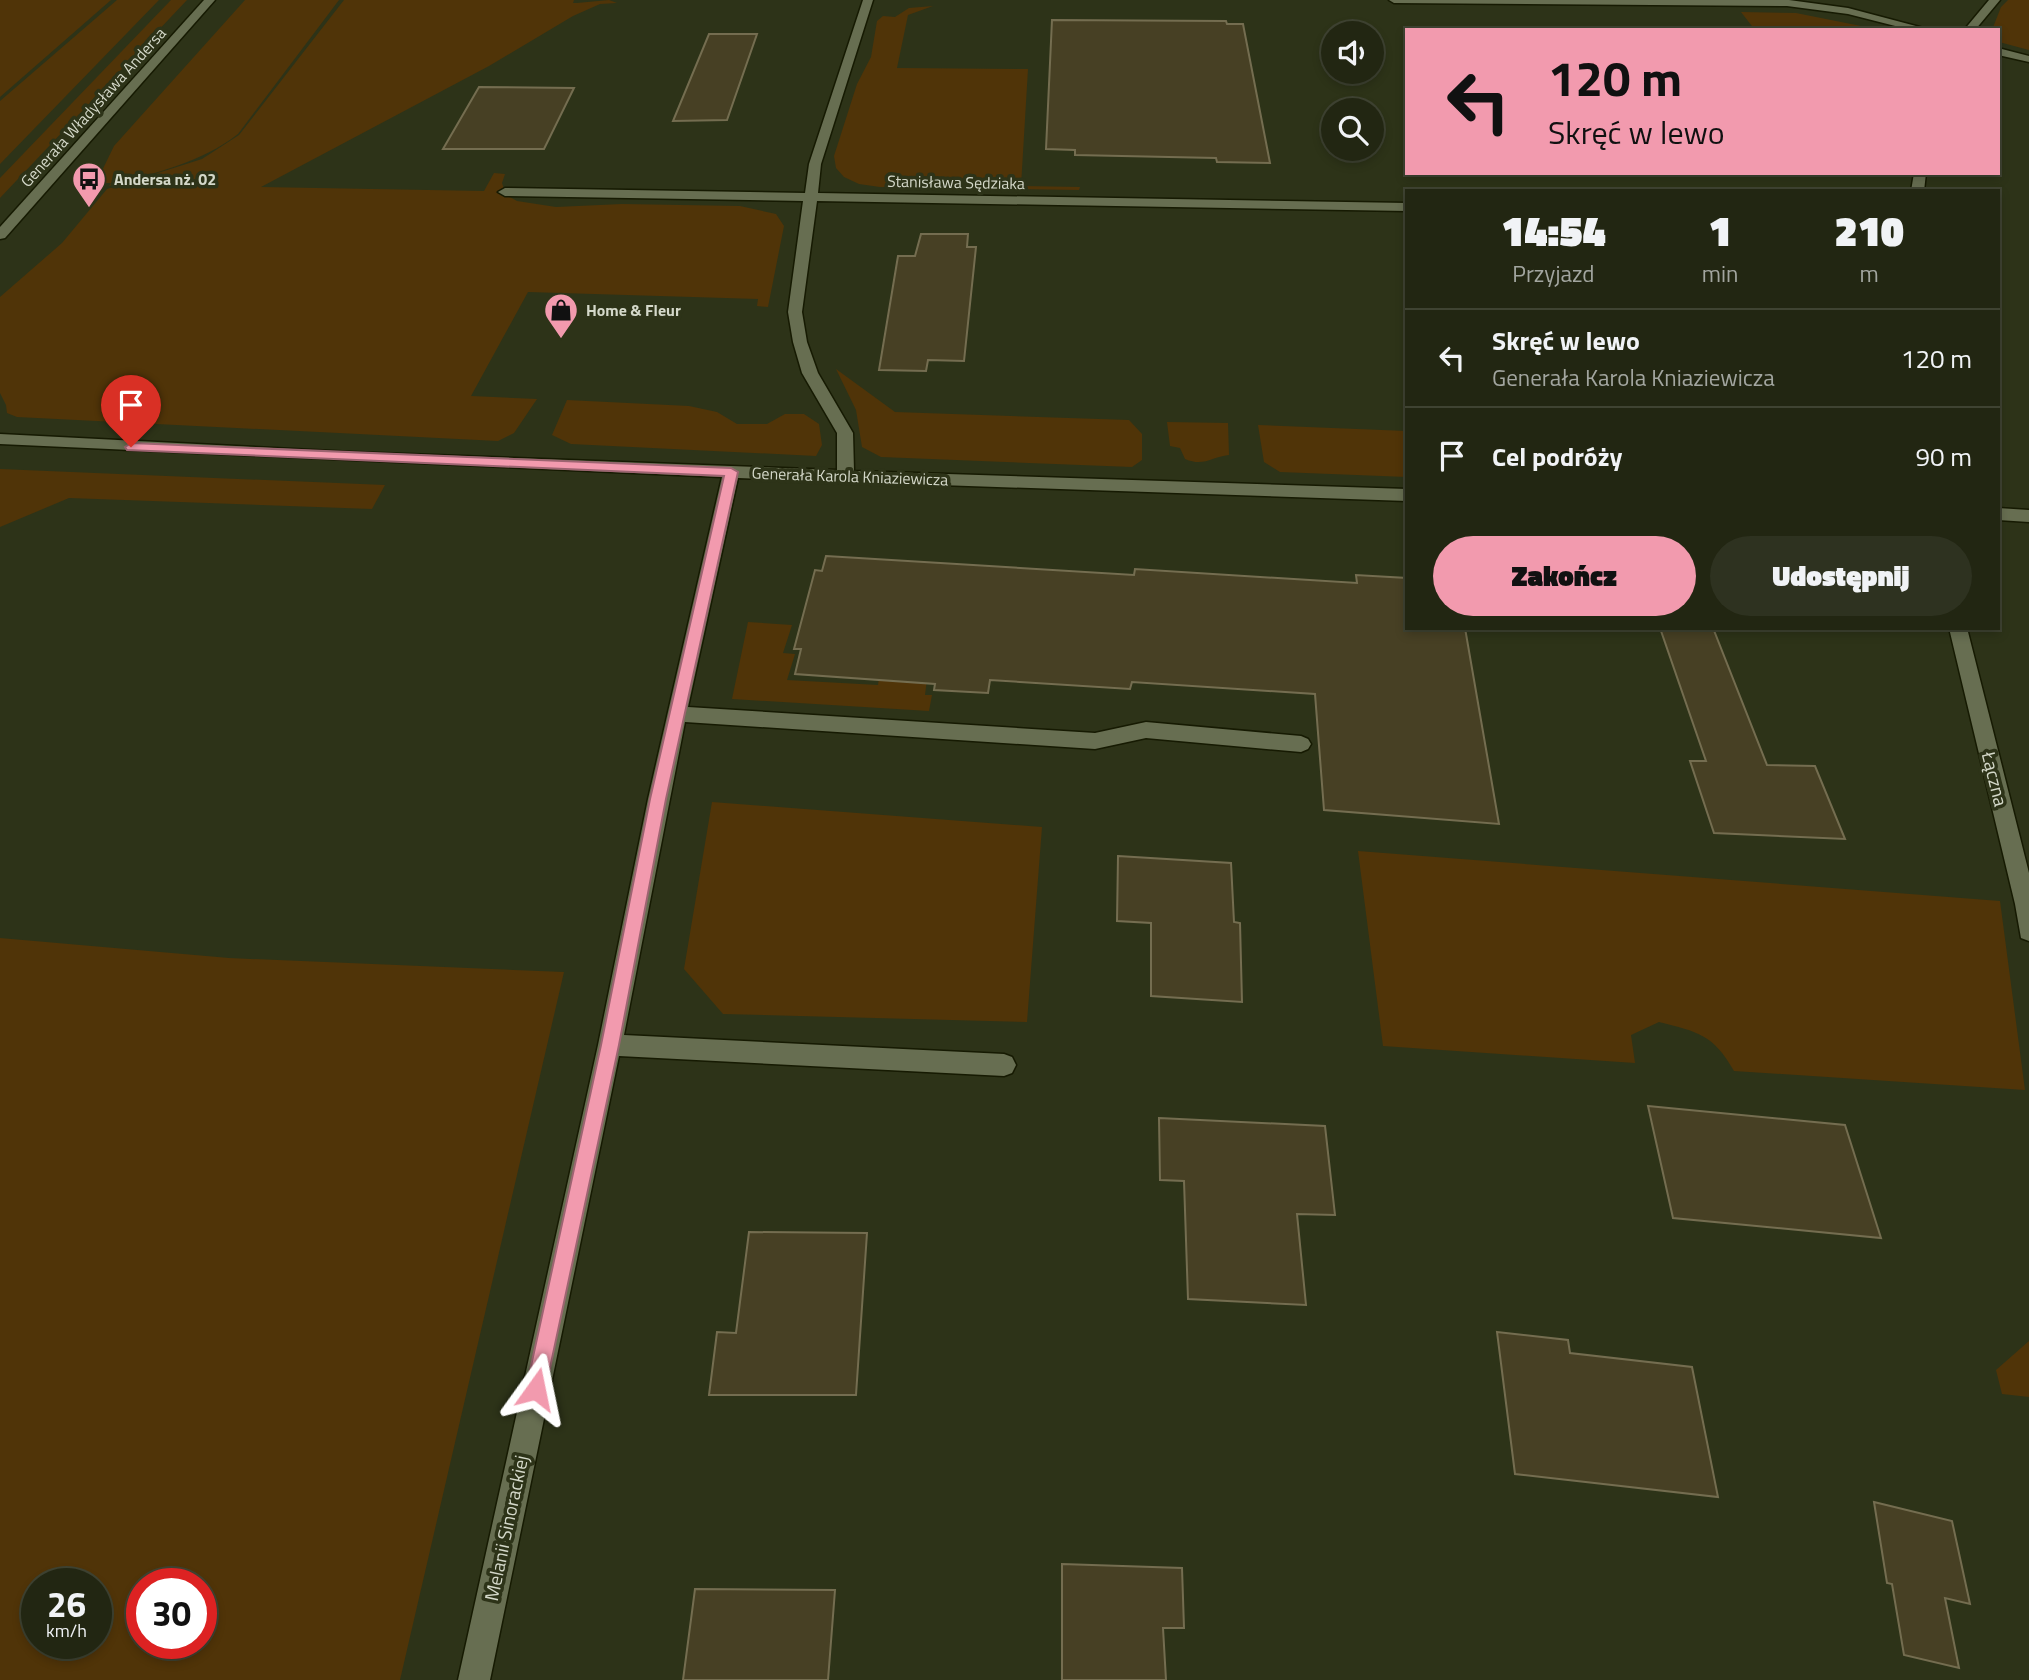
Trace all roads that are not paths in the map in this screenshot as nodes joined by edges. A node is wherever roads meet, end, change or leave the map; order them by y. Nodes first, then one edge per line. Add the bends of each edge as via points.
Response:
1 (210, 0) edge
2 (868, 0) edge
3 (1394, 0) edge
4 (1995, 0) edge
5 (1618, 1) edge
6 (1916, 28) edge
7 (1971, 28) edge
8 (2000, 52) edge
9 (2029, 59) edge
10 (505, 192) dead end
11 (812, 197) junction
12 (1405, 207) edge
13 (0, 234) edge
14 (0, 439) edge
15 (731, 472) junction
16 (845, 476) junction
17 (1405, 495) edge
18 (2000, 514) edge
19 (2029, 516) edge
20 (1958, 630) edge
21 (678, 714) junction
22 (1301, 744) dead end
23 (2029, 931) edge
24 (610, 1045) junction
25 (1004, 1065) dead end
26 (474, 1680) edge

1 - 13 street, Generała Władysława Andersa
2 - 11 street via 815,164
3 - 5 street
4 - 7 street
5 - 6 street via 1807,5
8 - 9 street
10 - 11 street, Stanisława Sędziaka
11 - 12 street, Stanisława Sędziaka
11 - 16 street via 796,327 810,373 845,433
14 - 15 street, Generała Karola Kniaziewicza
15 - 16 street, Generała Karola Kniaziewicza
15 - 21 street, Melanii Sinorackiej
16 - 17 street, Generała Karola Kniaziewicza
18 - 19 street
20 - 23 street, Łączna
21 - 22 street via 1096,741 1146,730
21 - 24 street, Melanii Sinorackiej
24 - 25 street
24 - 26 street, Melanii Sinorackiej

